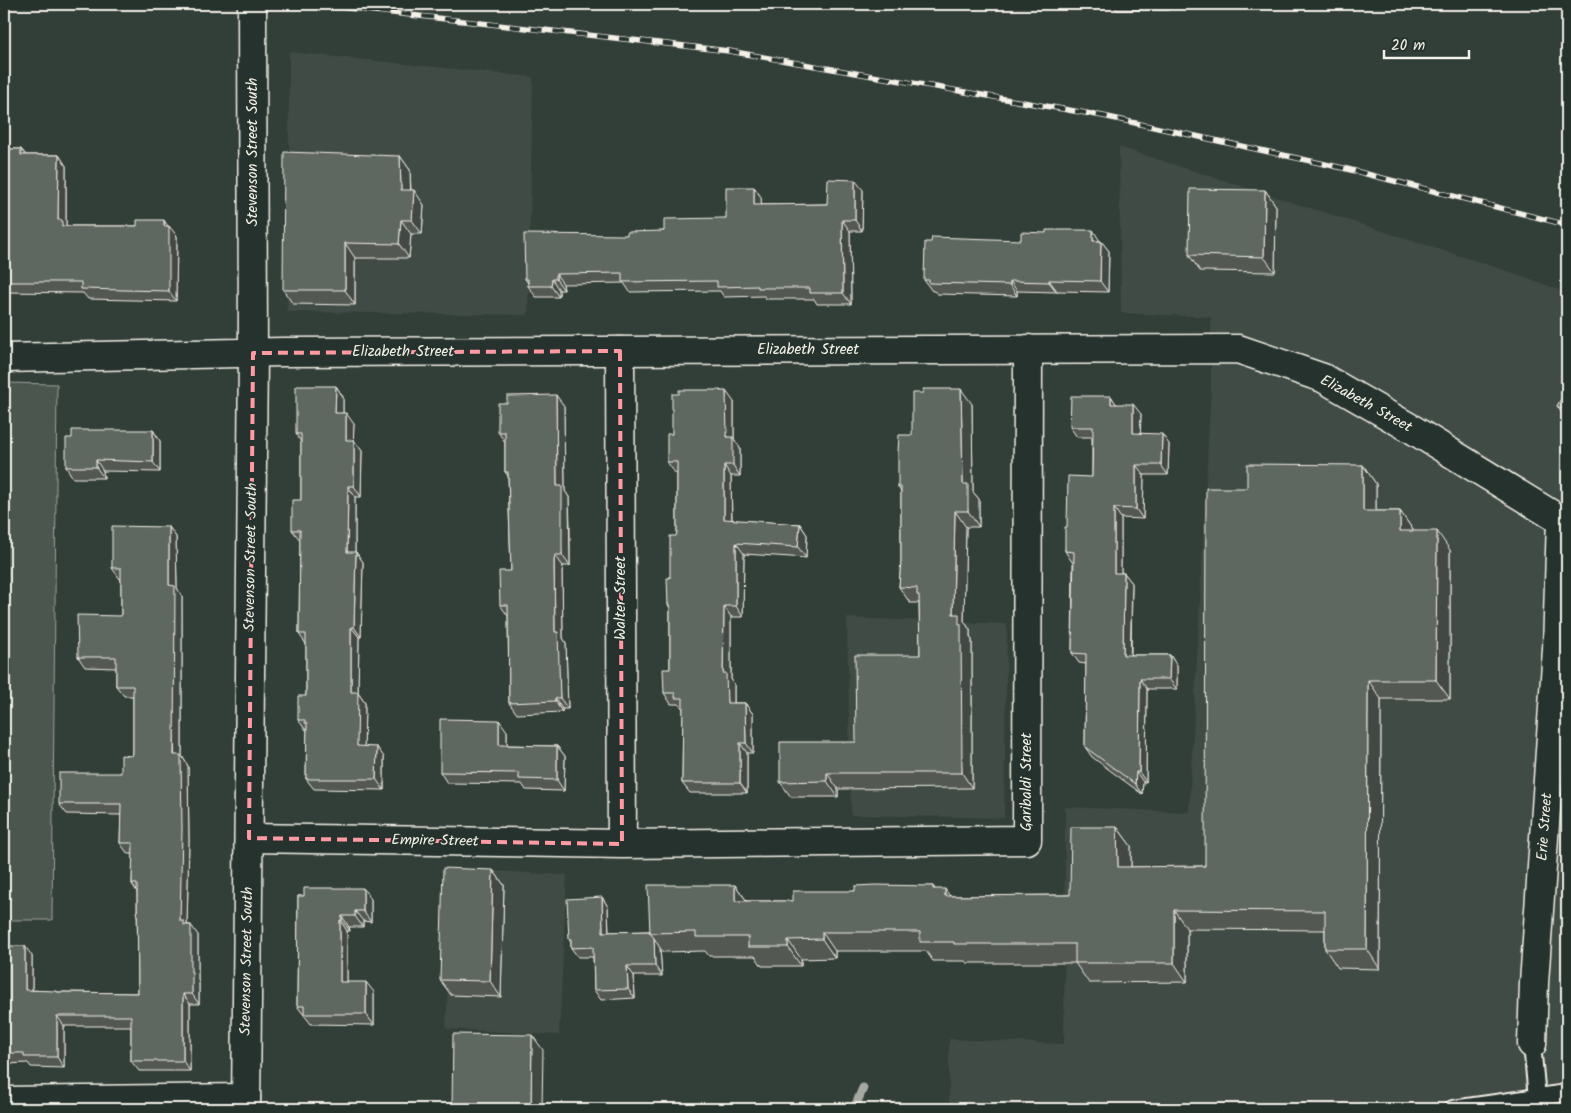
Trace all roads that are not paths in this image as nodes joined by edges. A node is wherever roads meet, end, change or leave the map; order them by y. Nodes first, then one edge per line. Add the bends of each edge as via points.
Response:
1 (252, 4) edge
2 (1028, 349) junction
3 (620, 351) junction
4 (253, 353) junction
5 (4, 358) edge
6 (1564, 522) edge
7 (248, 838) junction
8 (622, 844) junction
9 (1532, 1044) joint
10 (1567, 1093) edge
11 (4, 1101) edge
12 (1538, 1103) edge
13 (246, 1104) edge
14 (1454, 1109) edge

1 - 4 street, Stevenson Street South
2 - 3 street, Elizabeth Street
2 - 6 street, Elizabeth Street via 1238,349 1324,378
2 - 8 street, Garibaldi Street via 1027,840
3 - 4 street, Elizabeth Street
3 - 8 street, Walter Street
4 - 5 street, Elizabeth Street
4 - 7 street, Stevenson Street South
6 - 9 street, Erie Street
7 - 8 street, Empire Street
7 - 13 street, Stevenson Street South
9 - 12 lane
10 - 12 lane
11 - 13 street
12 - 14 lane

